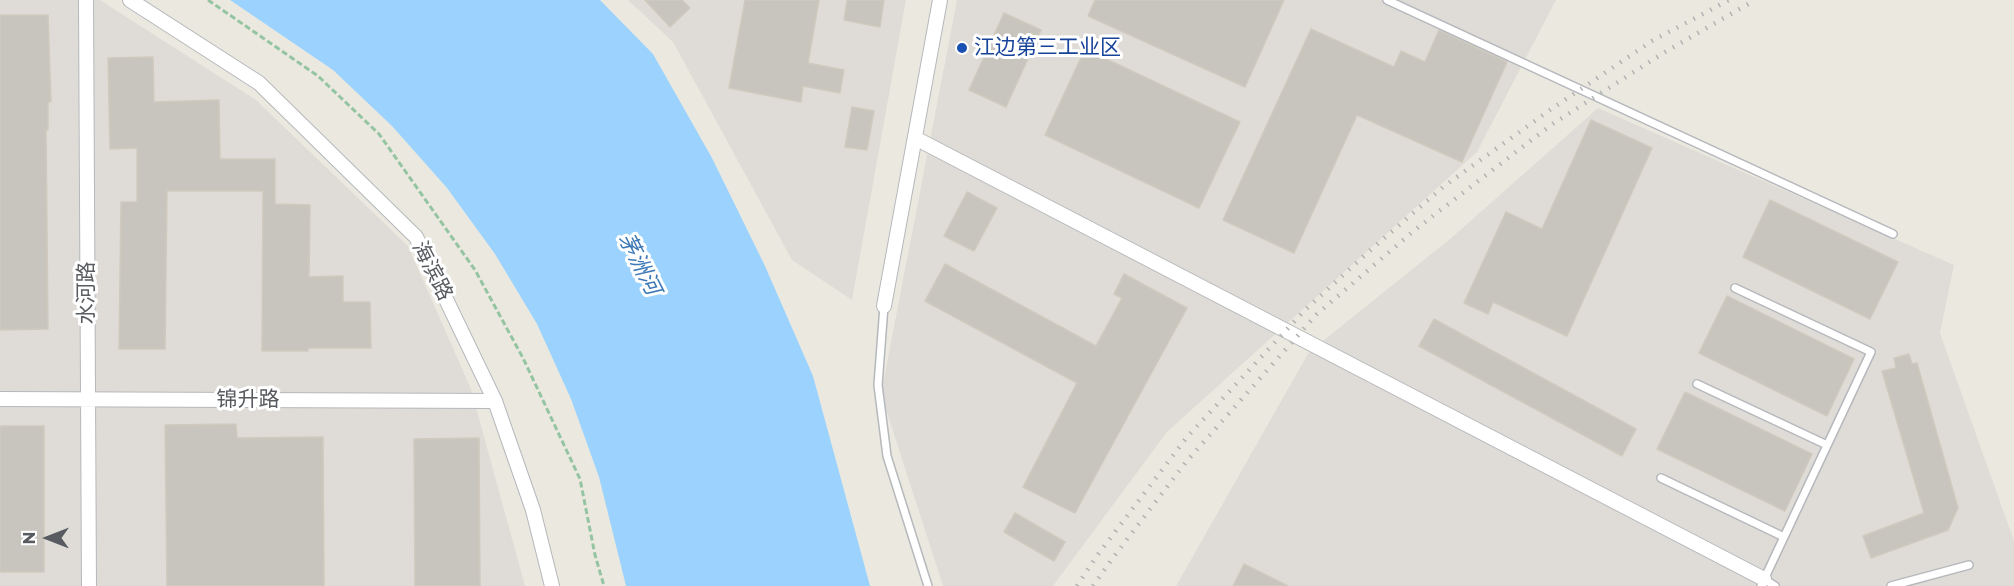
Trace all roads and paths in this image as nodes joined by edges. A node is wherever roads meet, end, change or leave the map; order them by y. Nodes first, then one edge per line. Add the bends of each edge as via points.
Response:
1 (86, 0) edge
2 (130, 0) edge
3 (940, 0) edge
4 (1387, 0) edge
5 (915, 138) junction
6 (1893, 234) dead end
7 (1735, 288) dead end
8 (884, 306) joint
9 (1697, 384) dead end
10 (0, 399) edge
11 (87, 400) junction
12 (495, 401) junction
13 (1827, 445) junction
14 (1661, 478) dead end
15 (1784, 537) junction
16 (1969, 565) dead end
17 (1767, 584) edge
18 (89, 586) edge
19 (552, 586) edge
20 (928, 586) edge
21 (1891, 586) edge

1 - 11 street, 水河路
2 - 12 street, 海滨路 via 260,83 416,237
3 - 5 street
4 - 6 lane
5 - 8 street
5 - 17 street
7 - 13 lane via 1871,352
8 - 20 lane via 878,385 887,456
9 - 13 lane
10 - 11 street, 锦升路
11 - 12 street, 锦升路
11 - 18 street, 水河路
12 - 19 street, 海滨路 via 533,510
13 - 15 lane
14 - 15 lane
15 - 17 lane
16 - 21 lane

